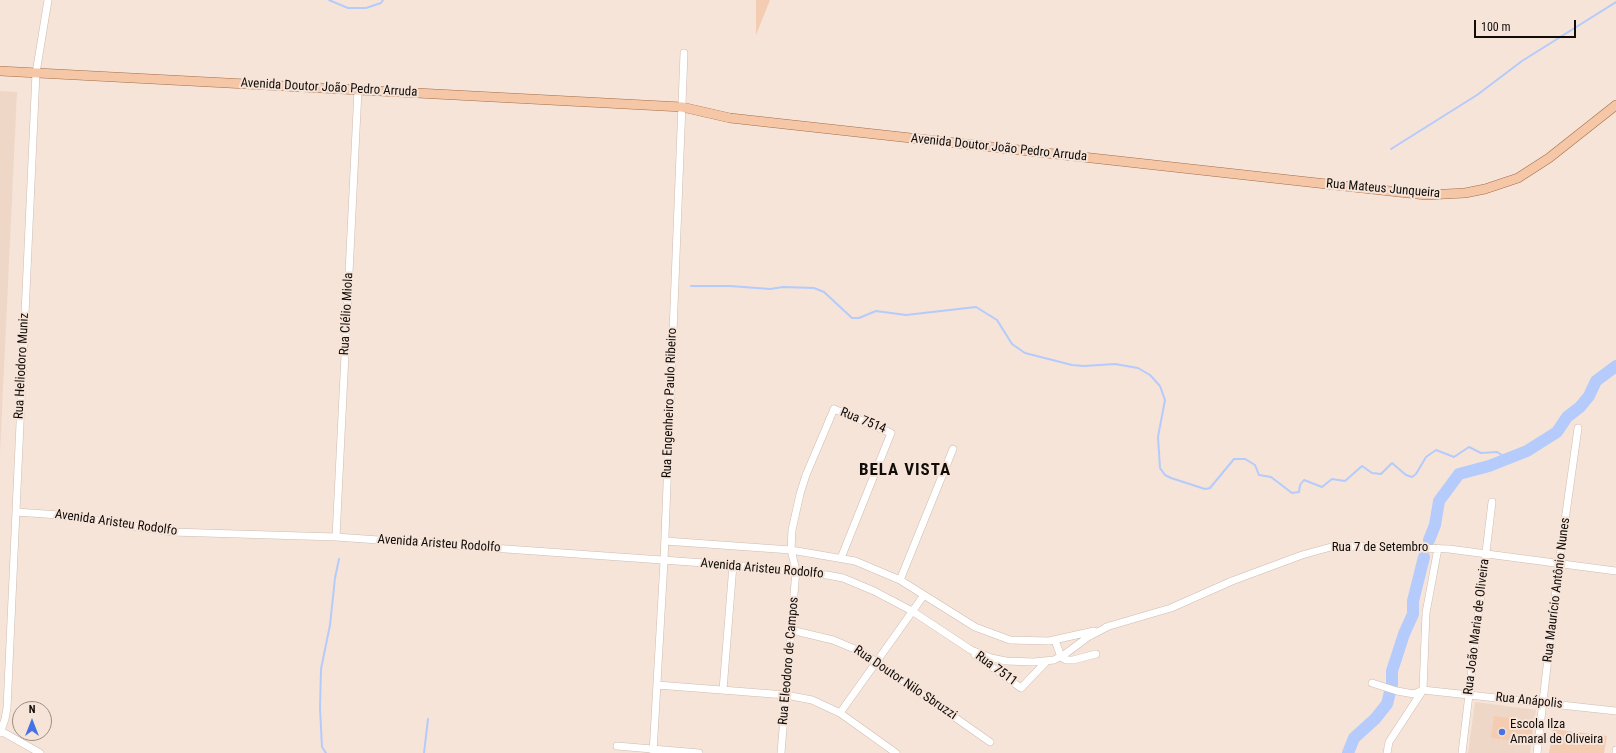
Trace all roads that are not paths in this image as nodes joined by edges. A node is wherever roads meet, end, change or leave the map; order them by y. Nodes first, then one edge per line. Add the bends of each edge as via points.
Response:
1 (48, 0) edge
2 (684, 53) dead end
3 (0, 71) edge
4 (36, 73) junction
5 (358, 90) junction
6 (1616, 105) edge
7 (682, 107) junction
8 (1268, 178) joint
9 (834, 409) joint
10 (1578, 428) dead end
11 (953, 449) dead end
12 (1492, 502) dead end
13 (16, 512) junction
14 (336, 537) junction
15 (664, 541) junction
16 (1438, 548) junction
17 (791, 550) junction
18 (1486, 553) junction
19 (841, 558) junction
20 (664, 561) junction
21 (1559, 563) junction
22 (733, 565) junction
23 (796, 570) junction
24 (1616, 571) edge
25 (900, 580) junction
26 (924, 595) junction
27 (912, 611) junction
28 (1109, 626) junction
29 (791, 630) junction
30 (1055, 640) junction
31 (960, 644) junction
32 (1096, 654) dead end
33 (1061, 656) junction
34 (877, 661) junction
35 (1046, 662) junction
36 (1372, 683) dead end
37 (657, 684) junction
38 (724, 690) junction
39 (1424, 690) junction
40 (786, 695) junction
41 (1469, 695) junction
42 (1543, 703) junction
43 (1616, 711) edge
44 (840, 714) junction
45 (0, 732) edge
46 (990, 742) dead end
47 (617, 746) dead end
48 (1616, 750) edge
49 (653, 751) edge
50 (40, 753) edge
51 (699, 753) edge
52 (781, 753) edge
53 (896, 753) edge
54 (1387, 753) edge
55 (1462, 753) edge
56 (1537, 753) edge
57 (1616, 753) edge

1 - 4 street, Rua Heliodoro Muniz
2 - 7 street, Rua Engenheiro Paulo Ribeiro
3 - 4 main road, Avenida Doutor João Pedro Arruda
4 - 5 main road, Avenida Doutor João Pedro Arruda
4 - 13 street, Rua Heliodoro Muniz
5 - 7 main road, Avenida Doutor João Pedro Arruda via 658,106 676,112
5 - 14 street, Rua Clélio Miola
6 - 8 main road, Rua Mateus Junqueira via 1534,169 1504,184 1485,189 1426,195
7 - 8 main road, Avenida Doutor João Pedro Arruda via 688,113 697,116
7 - 15 street, Rua Engenheiro Paulo Ribeiro
9 - 17 street, Rua Eleodoro de Campos via 800,494 792,530
9 - 19 street, Rua 7514 via 891,432
10 - 21 street, Rua Maurício Antônio Nunes
11 - 25 street
12 - 18 street, Rua João Maria de Oliveira
13 - 14 street, Avenida Aristeu Rodolfo via 59,515 172,532
13 - 45 street, Rua Heliodoro Muniz via 7,708
14 - 20 street, Avenida Aristeu Rodolfo
15 - 17 street, Avenida Aristeu Rodolfo
15 - 20 street, Rua Engenheiro Paulo Ribeiro
16 - 18 street, Rua 7 de Setembro
16 - 28 street, Rua 7 de Setembro via 1355,546 1322,549 1232,581 1171,608
16 - 39 street via 1426,613
17 - 19 street, Avenida Aristeu Rodolfo
17 - 23 street, Rua Eleodoro de Campos
18 - 21 street, Rua 7 de Setembro
18 - 41 street, Rua João Maria de Oliveira
19 - 25 street, Avenida Aristeu Rodolfo
20 - 22 street, Avenida Aristeu Rodolfo
20 - 37 street, Rua Engenheiro Paulo Ribeiro
21 - 24 street, Rua 7 de Setembro
21 - 42 street, Rua Maurício Antônio Nunes
22 - 23 street, Avenida Aristeu Rodolfo
22 - 38 street
23 - 27 street, Avenida Aristeu Rodolfo via 848,580
23 - 29 street, Rua Eleodoro de Campos
25 - 26 street, Avenida Aristeu Rodolfo
26 - 27 street
26 - 30 street, Avenida Aristeu Rodolfo via 986,632 1024,642
27 - 31 street, Avenida Aristeu Rodolfo
27 - 34 street
28 - 30 street, Avenida Aristeu Rodolfo
28 - 33 street, Avenida Aristeu Rodolfo
29 - 34 street, Rua Doutor Nilo Sbruzzi via 848,645
29 - 40 street, Rua Eleodoro de Campos
30 - 33 street
31 - 35 street, Avenida Aristeu Rodolfo via 991,658
31 - 35 street, Rua 7511 via 1021,688
32 - 33 street via 1070,660
33 - 35 street, Avenida Aristeu Rodolfo
34 - 44 street
34 - 46 street, Rua Doutor Nilo Sbruzzi
36 - 39 street, Rua Anápolis via 1414,694
37 - 38 street
37 - 49 street, Rua Engenheiro Paulo Ribeiro
38 - 40 street
39 - 41 street, Rua Anápolis
39 - 54 street via 1389,742
40 - 44 street via 812,700
40 - 52 street, Rua Eleodoro de Campos
41 - 42 street, Rua Anápolis
41 - 55 street, Rua João Maria de Oliveira
42 - 43 street, Rua Anápolis
42 - 56 street, Rua Maurício Antônio Nunes
44 - 53 street
45 - 50 street
47 - 49 street
48 - 57 street
49 - 51 street

